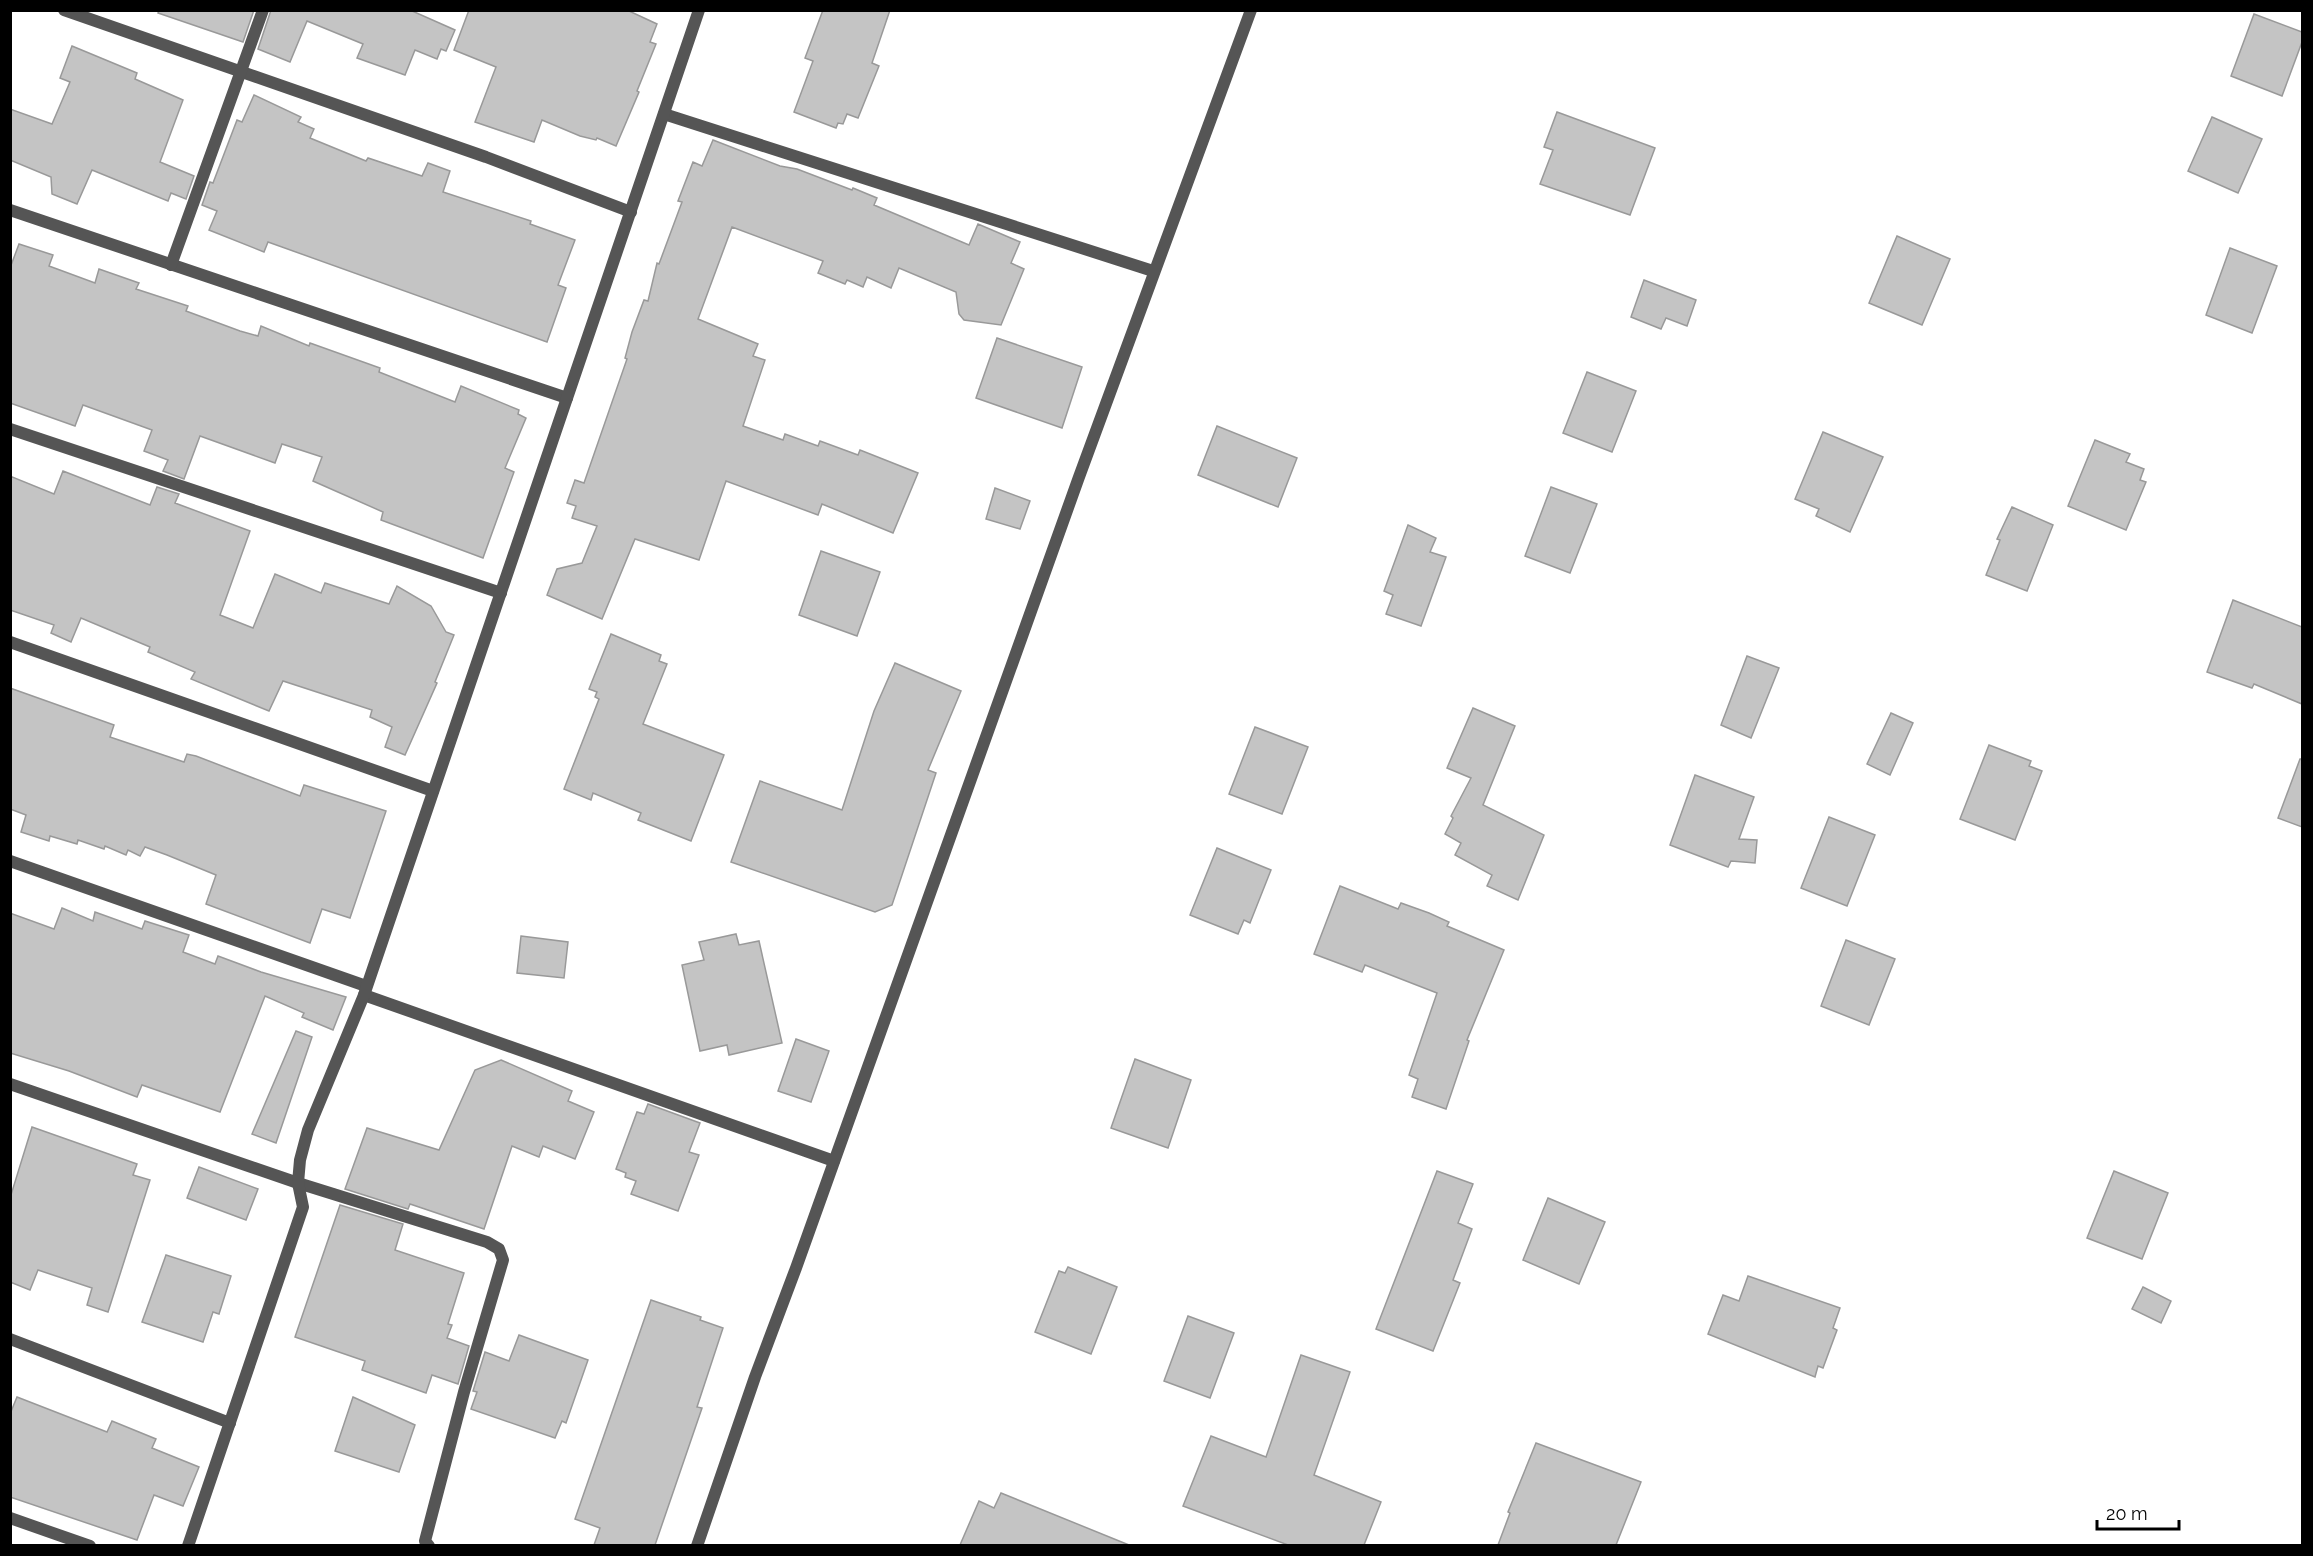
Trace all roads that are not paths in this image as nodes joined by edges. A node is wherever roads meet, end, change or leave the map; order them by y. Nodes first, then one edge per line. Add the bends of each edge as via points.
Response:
1 (64, 10) edge
2 (263, 10) edge
3 (1251, 10) edge
4 (694, 12) edge
5 (241, 70) junction
6 (664, 114) junction
7 (10, 210) edge
8 (631, 212) junction
9 (171, 265) junction
10 (1153, 271) junction
11 (567, 398) junction
12 (10, 429) edge
13 (501, 593) junction
14 (10, 642) edge
15 (433, 792) junction
16 (10, 861) edge
17 (365, 991) junction
18 (11, 1086) edge
19 (834, 1161) junction
20 (298, 1183) junction
21 (10, 1339) edge
22 (230, 1423) junction
23 (10, 1518) edge
24 (90, 1545) edge
25 (188, 1545) edge
26 (429, 1545) edge
27 (697, 1545) edge

1 - 5 street
2 - 5 street
3 - 10 street
4 - 6 street
5 - 8 street
5 - 9 street
6 - 8 street
6 - 10 street
7 - 9 street
8 - 11 street
9 - 11 street
10 - 19 street
11 - 13 street
12 - 13 street
13 - 15 street
14 - 15 street
15 - 17 street
16 - 17 street
17 - 19 street
17 - 20 street via 308,1130
18 - 20 street
19 - 27 street
20 - 22 street via 303,1207
20 - 26 street via 487,1242 499,1249 503,1260 425,1540
21 - 22 street
22 - 25 street
23 - 24 street

